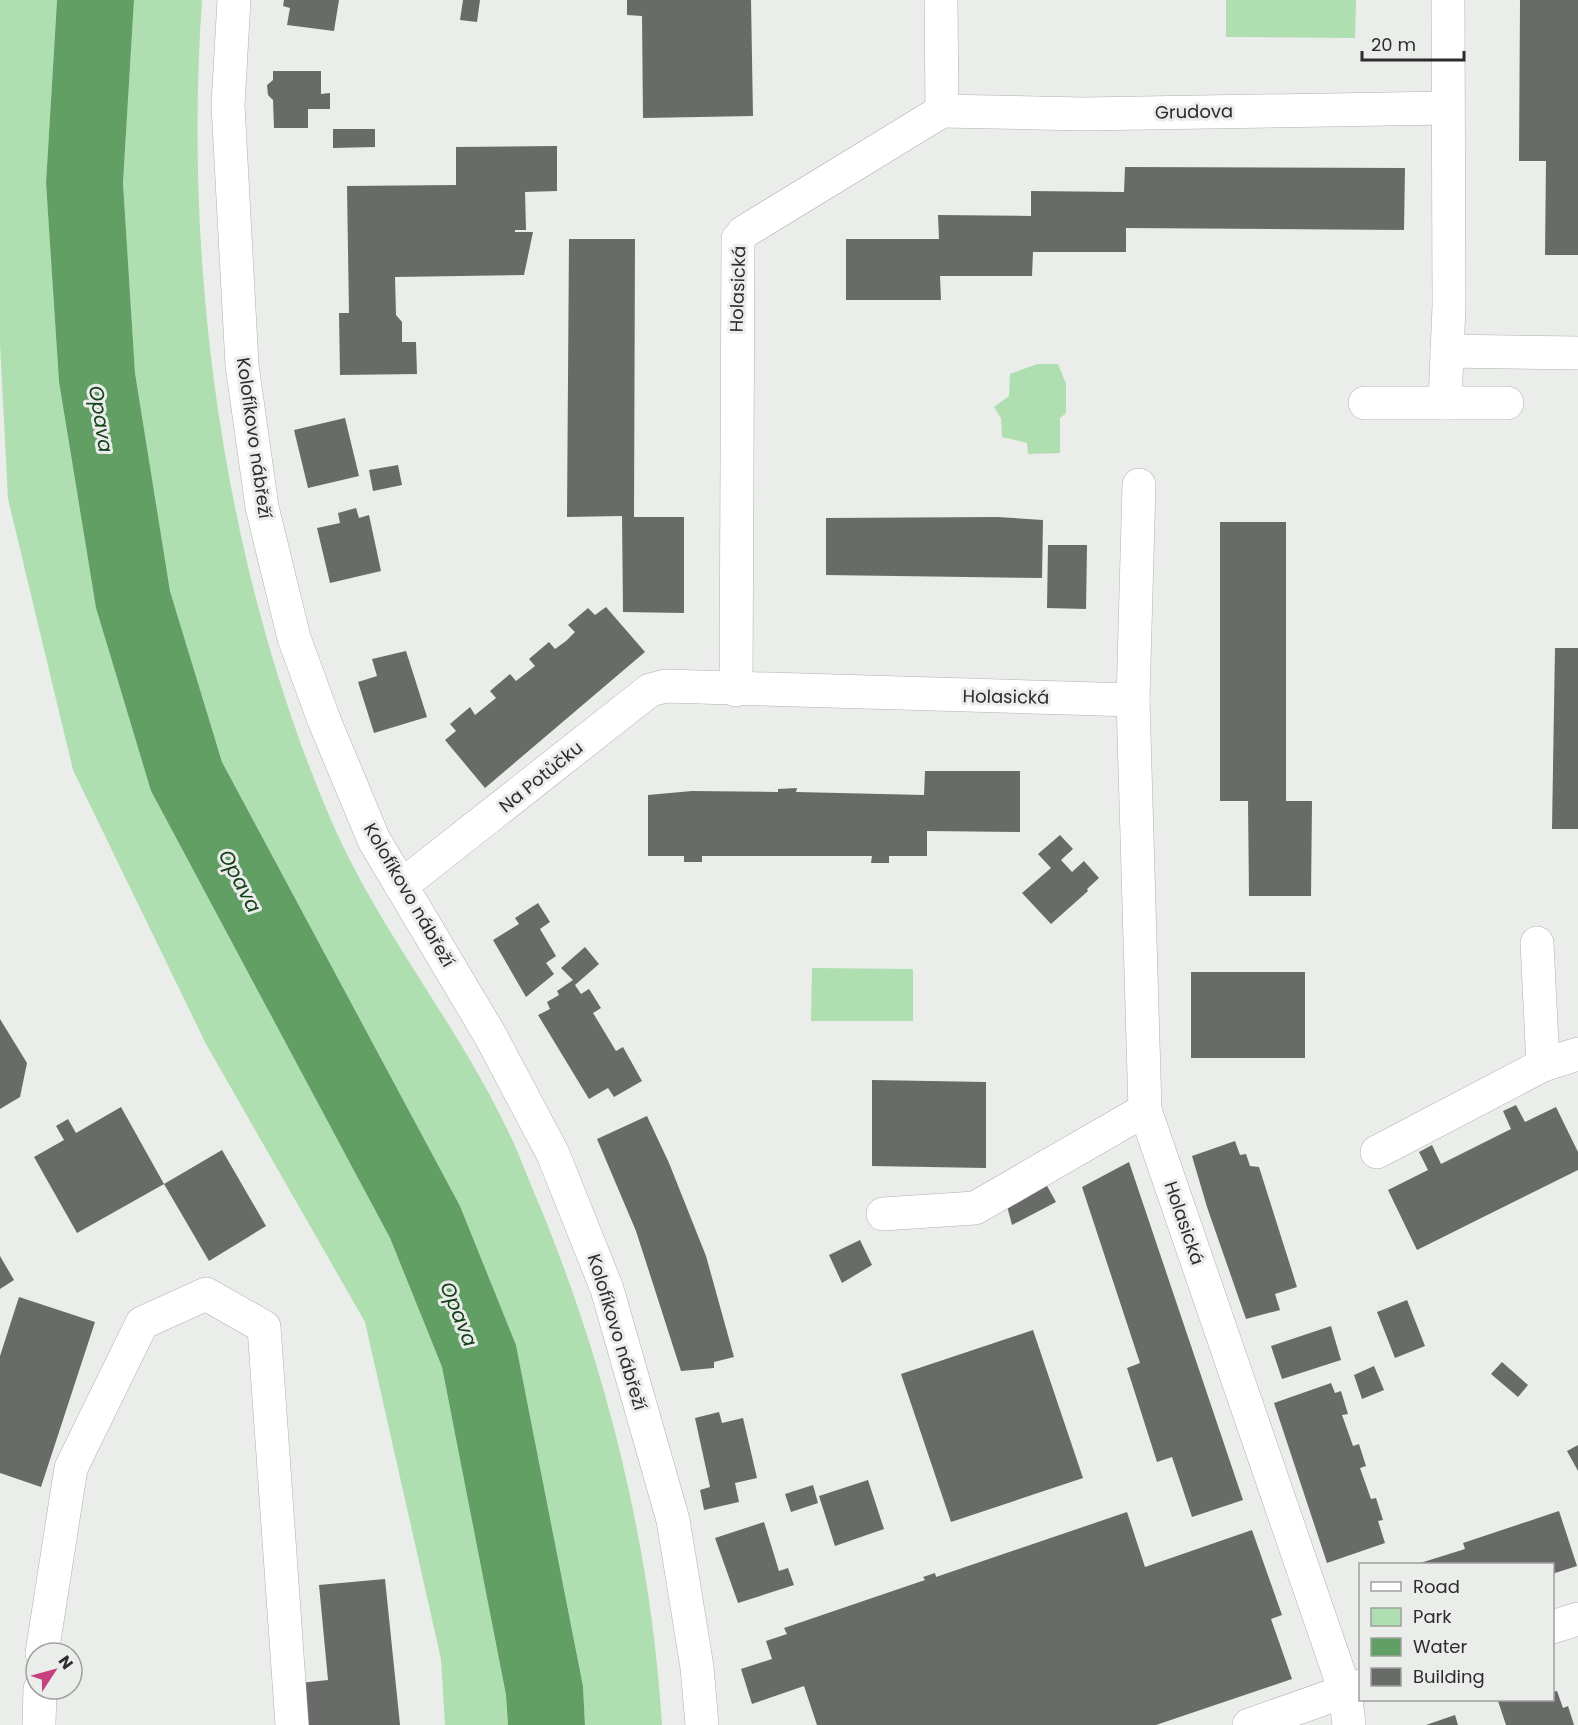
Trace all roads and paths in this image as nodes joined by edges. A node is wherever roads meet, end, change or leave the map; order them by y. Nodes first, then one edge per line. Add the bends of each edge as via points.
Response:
1 (234, 0) edge
2 (941, 0) edge
3 (1448, 0) edge
4 (1446, 108) junction
5 (942, 111) junction
6 (1447, 351) junction
7 (1578, 353) edge
8 (1365, 403) dead end
9 (1445, 403) junction
10 (1507, 403) dead end
11 (1139, 485) dead end
12 (687, 685) joint
13 (736, 690) junction
14 (1132, 700) junction
15 (401, 886) junction
16 (1537, 943) dead end
17 (1578, 1054) edge
18 (1543, 1065) junction
19 (1145, 1110) junction
20 (1377, 1152) dead end
21 (883, 1214) dead end
22 (1578, 1619) edge
23 (1554, 1626) edge
24 (44, 1641) edge
25 (1353, 1689) edge
26 (40, 1701) edge
27 (39, 1725) edge
28 (292, 1725) edge
29 (702, 1725) edge
30 (1249, 1725) edge
31 (1349, 1725) edge

1 - 15 street, Kolofíkovo nábřeží via 228,105 234,252 242,365 262,507 294,638 312,689 374,840
2 - 5 street
3 - 4 street
4 - 5 street, Grudova via 1083,114
4 - 6 street
5 - 13 street, Holasická via 738,239
6 - 7 street
6 - 9 street
8 - 9 street
9 - 10 street
11 - 14 street, Holasická
12 - 13 street, Holasická
12 - 15 street, Na Potůčku via 650,690
13 - 14 street, Holasická
14 - 19 street, Holasická
15 - 29 street, Kolofíkovo nábřeží via 490,1035 553,1154 607,1289 673,1520 697,1666
16 - 18 street
17 - 18 street
18 - 20 street
19 - 21 street via 975,1208
19 - 25 street, Holasická
22 - 23 street
24 - 28 street via 71,1468 142,1323 206,1294 264,1327
25 - 30 street
25 - 31 street, Holasická
26 - 27 street

